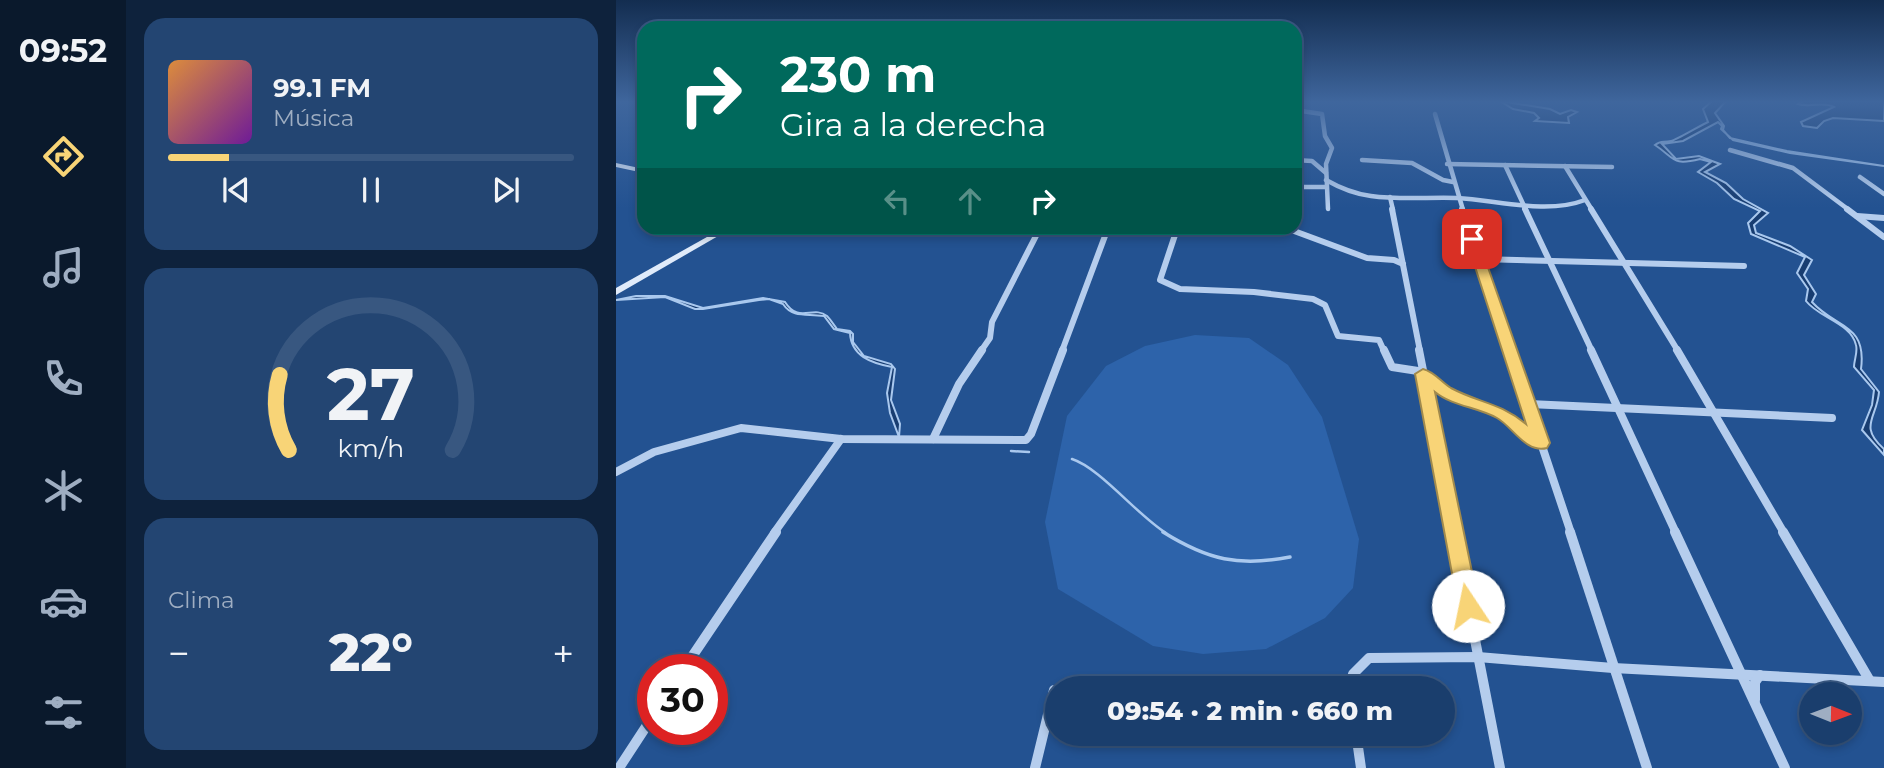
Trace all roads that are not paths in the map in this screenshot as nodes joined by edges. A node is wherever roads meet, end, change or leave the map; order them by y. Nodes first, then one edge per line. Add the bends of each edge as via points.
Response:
1 (1325, 137) edge
2 (1440, 137) edge
3 (1730, 150) dead end
4 (1302, 160) edge
5 (1362, 160) dead end
6 (1447, 164) junction
7 (616, 165) edge
8 (1505, 165) junction
9 (1565, 166) junction
10 (1612, 167) dead end
11 (637, 170) edge
12 (1326, 177) junction
13 (1860, 177) dead end
14 (1453, 182) junction
15 (1302, 187) edge
16 (1325, 187) junction
17 (1884, 194) edge
18 (1390, 197) junction
19 (1379, 198) junction
20 (1458, 198) junction
21 (1585, 200) junction
22 (1522, 203) junction
23 (1575, 205) junction
24 (1392, 206) junction
25 (1328, 209) dead end
26 (1592, 212) junction
27 (1855, 216) junction
28 (1884, 218) edge
29 (1302, 234) edge
30 (716, 235) edge
31 (1036, 235) edge
32 (1105, 235) edge
33 (1175, 235) edge
34 (1884, 237) edge
35 (1479, 259) junction
36 (1550, 262) junction
37 (1403, 264) junction
38 (1623, 265) junction
39 (1744, 266) dead end
40 (616, 292) edge
41 (1423, 374) junction
42 (1529, 404) junction
43 (1619, 409) junction
44 (1713, 413) junction
45 (1832, 418) dead end
46 (841, 439) junction
47 (933, 439) junction
48 (1541, 443) junction
49 (616, 472) edge
50 (693, 654) edge
51 (1478, 657) junction
52 (1613, 668) junction
53 (1741, 674) junction
54 (1760, 675) junction
55 (1352, 676) edge
56 (1870, 681) junction
57 (1884, 681) edge
58 (1755, 704) junction
59 (1045, 727) edge
60 (637, 740) edge
61 (1358, 746) edge
62 (619, 768) edge
63 (1035, 768) edge
64 (1361, 768) edge
65 (1500, 768) edge
66 (1647, 768) edge
67 (1785, 768) edge

1 - 12 street via 1332,148
2 - 6 street
3 - 27 street via 1789,166
4 - 12 street via 1312,161
5 - 14 street via 1410,162
6 - 8 street
6 - 14 street
7 - 11 main road
8 - 9 street
8 - 22 street
9 - 10 street
9 - 21 street
12 - 16 street
12 - 19 street via 1343,190
13 - 17 street
14 - 20 street
15 - 16 street
16 - 25 street
18 - 19 street
18 - 20 street
18 - 24 street
19 - 24 street
20 - 22 street
20 - 35 street
21 - 23 street
21 - 26 street
22 - 23 street
22 - 36 street
23 - 26 street
24 - 37 street
26 - 38 street
27 - 28 street
27 - 34 street
29 - 37 street via 1367,258
30 - 40 main road
31 - 47 street via 992,323 986,346 959,384
32 - 47 street via 1026,440
33 - 41 street via 1161,272 1164,283 1180,289 1319,300 1338,336 1379,340 1392,367
35 - 36 street
35 - 42 street
36 - 38 street
36 - 43 street
37 - 41 street
38 - 39 street
38 - 44 street
41 - 48 street via 1444,391 1503,414
41 - 51 street
42 - 43 street
42 - 48 street
43 - 44 street
43 - 53 street
44 - 45 street
44 - 56 street
46 - 47 street
46 - 49 street via 741,428 654,452
46 - 50 street via 766,542
48 - 52 street
51 - 52 street
51 - 55 street via 1369,658
51 - 65 street
52 - 53 street
52 - 66 street
53 - 54 street
53 - 58 street
54 - 56 street
54 - 58 street via 1755,682
56 - 57 street
58 - 67 street
59 - 63 street
60 - 62 street
61 - 64 street

